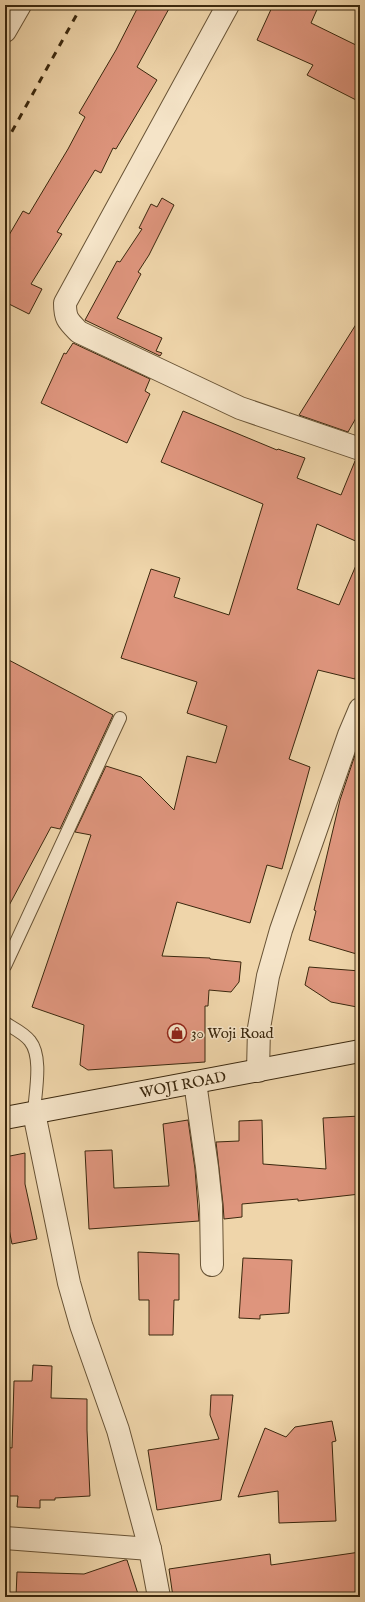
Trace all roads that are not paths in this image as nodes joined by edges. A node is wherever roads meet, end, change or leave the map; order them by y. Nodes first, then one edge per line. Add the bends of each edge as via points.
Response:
1 (20, 5) edge
2 (228, 5) edge
3 (5, 31) edge
4 (360, 449) edge
5 (360, 709) edge
6 (120, 718) dead end
7 (5, 966) edge
8 (5, 1023) edge
9 (360, 1051) edge
10 (258, 1071) junction
11 (195, 1082) junction
12 (34, 1113) junction
13 (5, 1118) edge
14 (212, 1265) dead end
15 (5, 1538) edge
16 (150, 1549) junction
17 (159, 1597) edge

1 - 3 street
2 - 4 street via 64,303 65,315 79,332 240,408
5 - 10 street via 281,930 268,976 259,1028
6 - 7 lane
8 - 12 lane via 29,1040 36,1050
9 - 10 street, WOJI ROAD
10 - 11 street, WOJI ROAD
11 - 12 street, WOJI ROAD
11 - 14 street via 211,1205
12 - 13 street, WOJI ROAD
12 - 16 street via 71,1290 81,1326 114,1416
15 - 16 street
16 - 17 street

